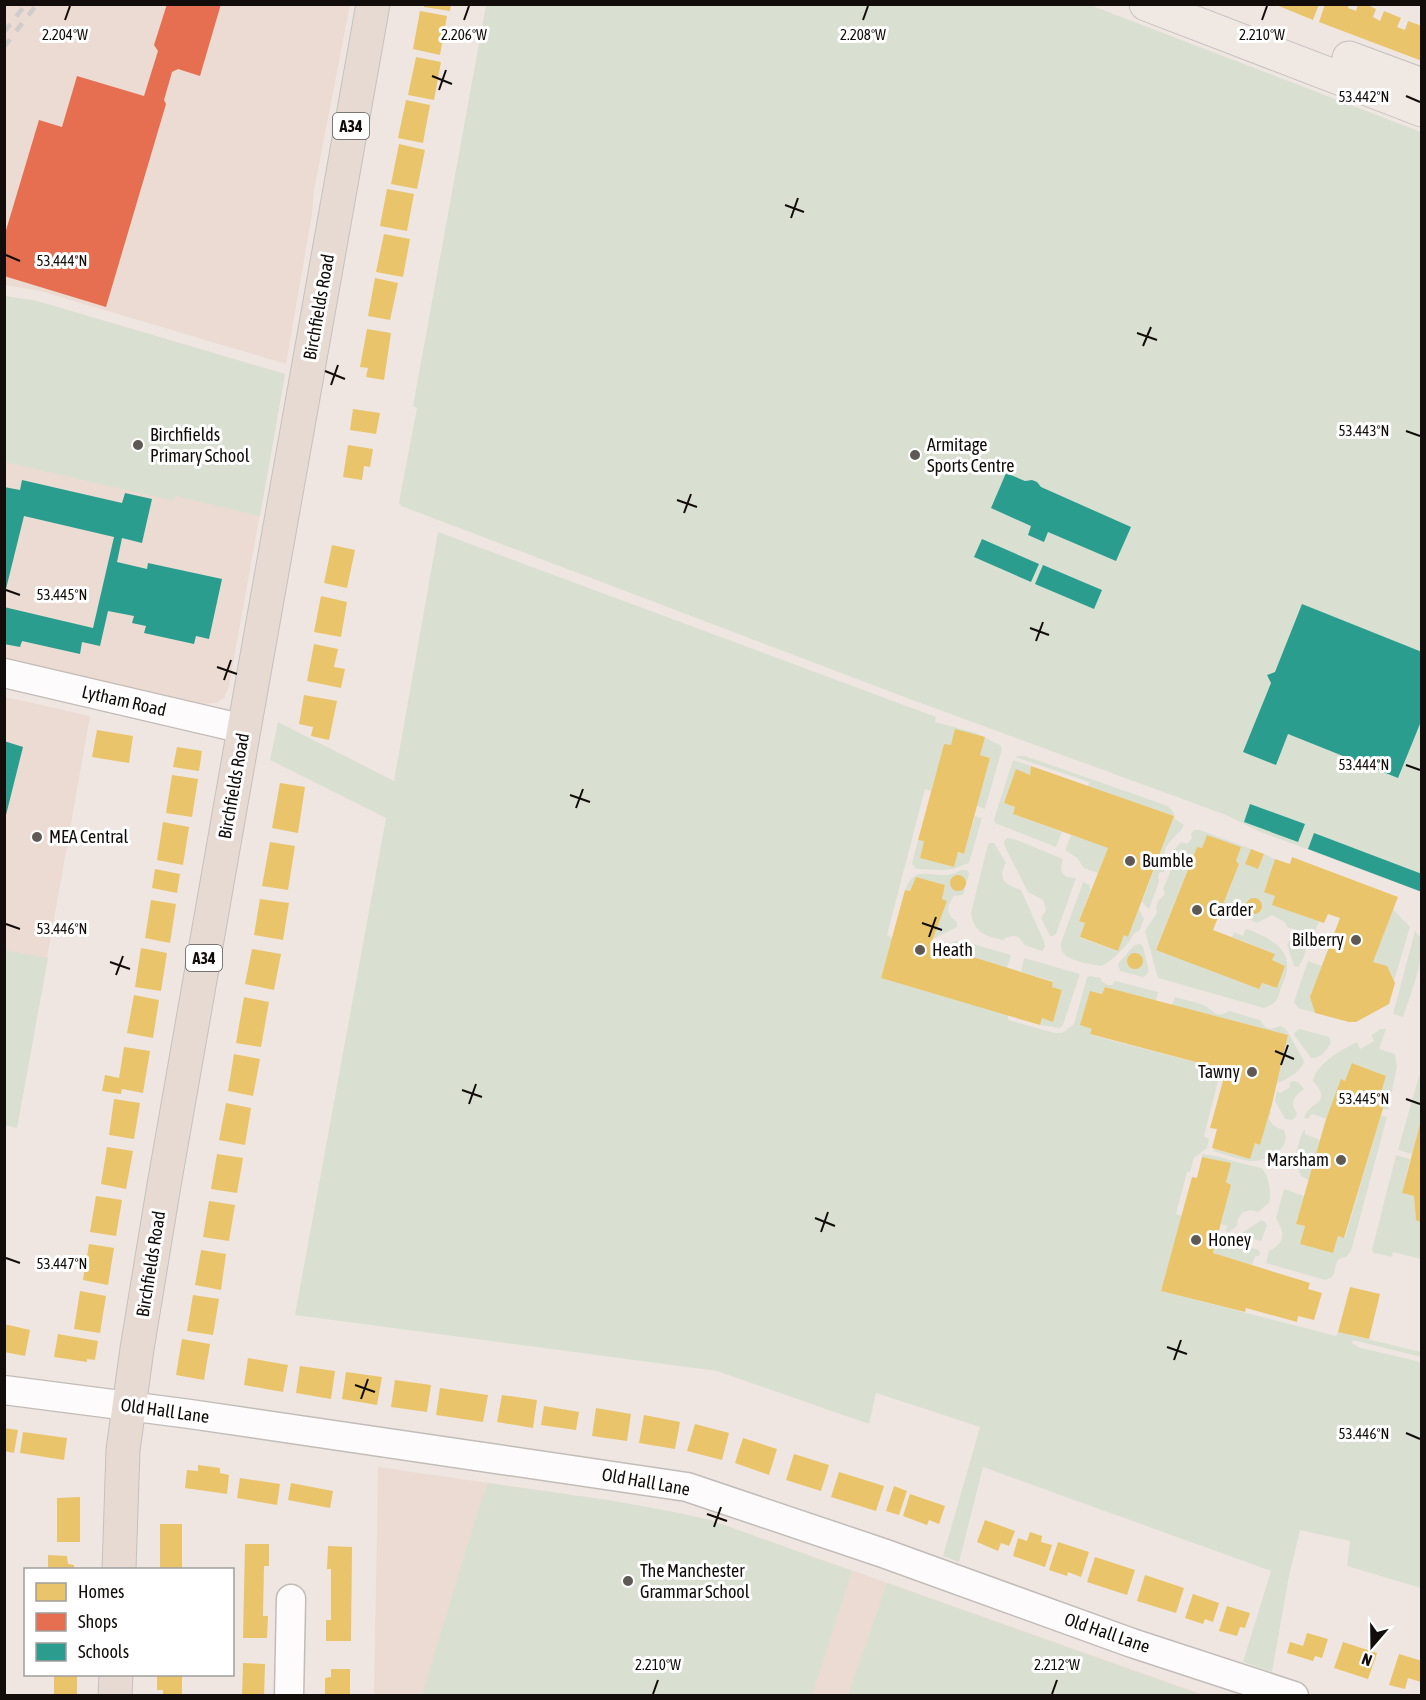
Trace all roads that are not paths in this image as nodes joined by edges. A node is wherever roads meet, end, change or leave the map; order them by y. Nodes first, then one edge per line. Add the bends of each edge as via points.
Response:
1 (373, 4) edge
2 (1146, 4) edge
3 (1208, 4) edge
4 (1422, 85) edge
5 (1422, 110) edge
6 (4, 673) edge
7 (244, 729) junction
8 (4, 1390) edge
9 (128, 1406) junction
10 (119, 1568) edge
11 (291, 1599) dead end
12 (116, 1676) edge
13 (115, 1695) edge
14 (289, 1695) edge
15 (1294, 1695) edge

1 - 7 highway, Birchfields Road / A34
2 - 5 main road
3 - 4 main road
6 - 7 street, Lytham Road
7 - 9 highway, Birchfields Road / A34
8 - 9 street, Old Hall Lane
9 - 10 highway, Birchfields Road / A34
9 - 15 street, Old Hall Lane via 687,1487 1132,1643
11 - 14 street
12 - 13 highway

